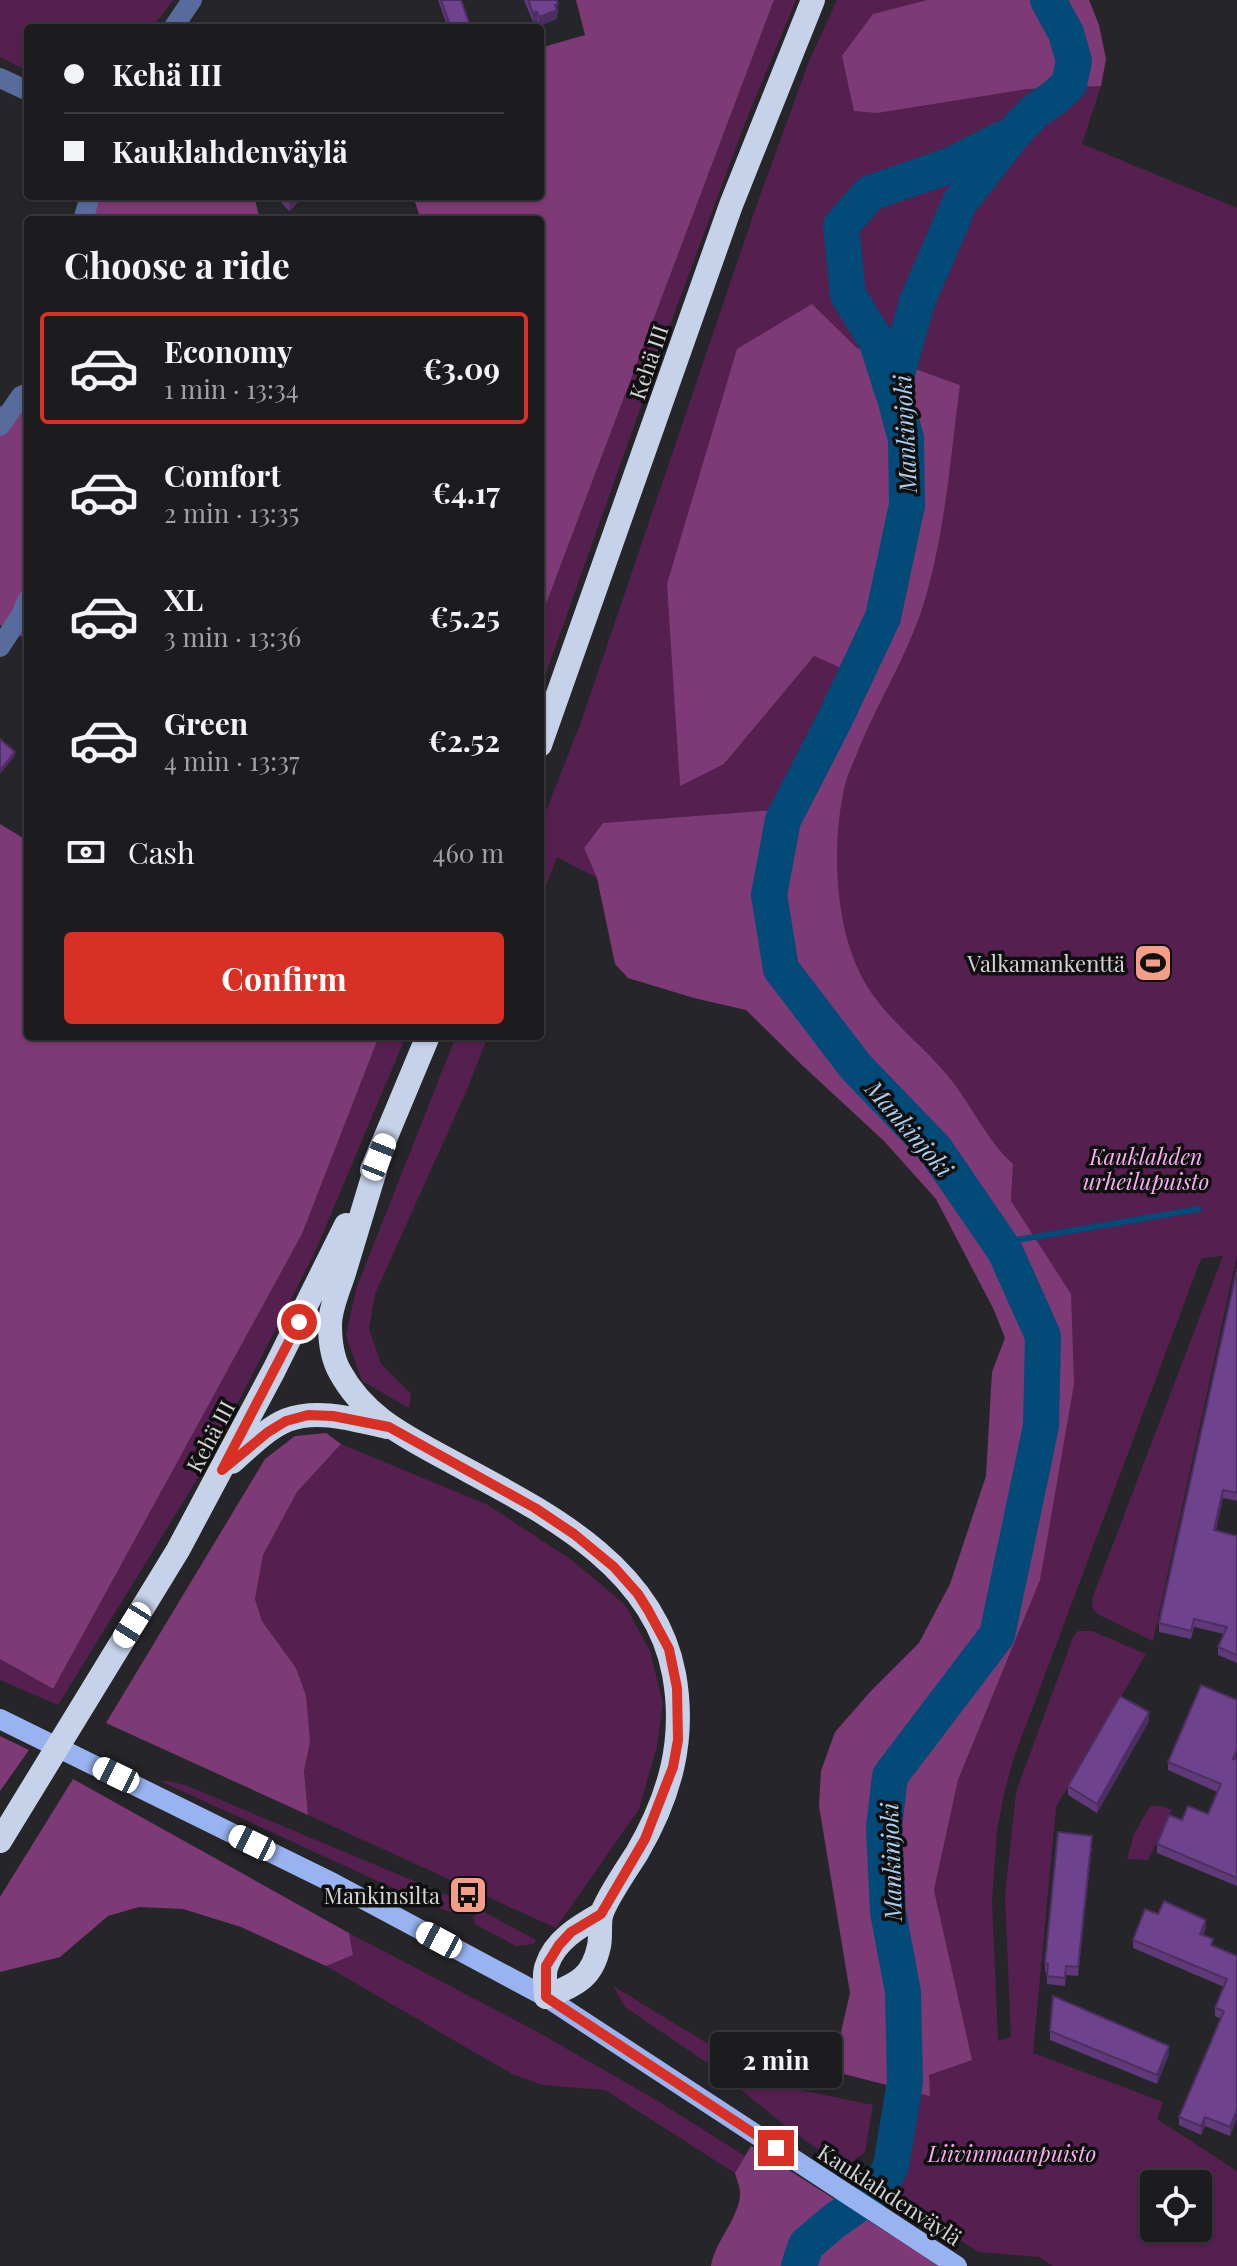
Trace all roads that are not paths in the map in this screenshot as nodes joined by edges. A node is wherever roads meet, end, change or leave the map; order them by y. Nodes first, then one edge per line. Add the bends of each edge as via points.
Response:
1 (192, 0) edge
2 (813, 0) edge
3 (176, 24) edge
4 (0, 78) edge
5 (24, 89) edge
6 (24, 395) edge
7 (0, 426) edge
8 (24, 608) edge
9 (0, 647) edge
10 (544, 734) edge
11 (426, 1040) edge
12 (379, 1157) junction
13 (389, 1427) junction
14 (222, 1470) junction
15 (0, 1719) edge
16 (0, 1841) edge
17 (601, 1914) junction
18 (546, 1997) junction
19 (957, 2266) edge

1 - 3 street
2 - 10 highway, Kehä III via 731,205
4 - 5 street
6 - 7 street
8 - 9 street
11 - 12 highway, Kehä III
12 - 13 highway via 330,1322 339,1371 360,1401
12 - 14 highway, Kehä III
13 - 14 highway via 308,1415 268,1432
13 - 17 highway via 574,1534 638,1594 669,1649 679,1713 673,1767 645,1839
14 - 16 highway, Kehä III
15 - 18 main road, Kauklahdenväylä via 333,1883
17 - 18 highway via 559,1945 546,1966
17 - 18 highway via 599,1947 581,1982
18 - 19 main road, Kauklahdenväylä

